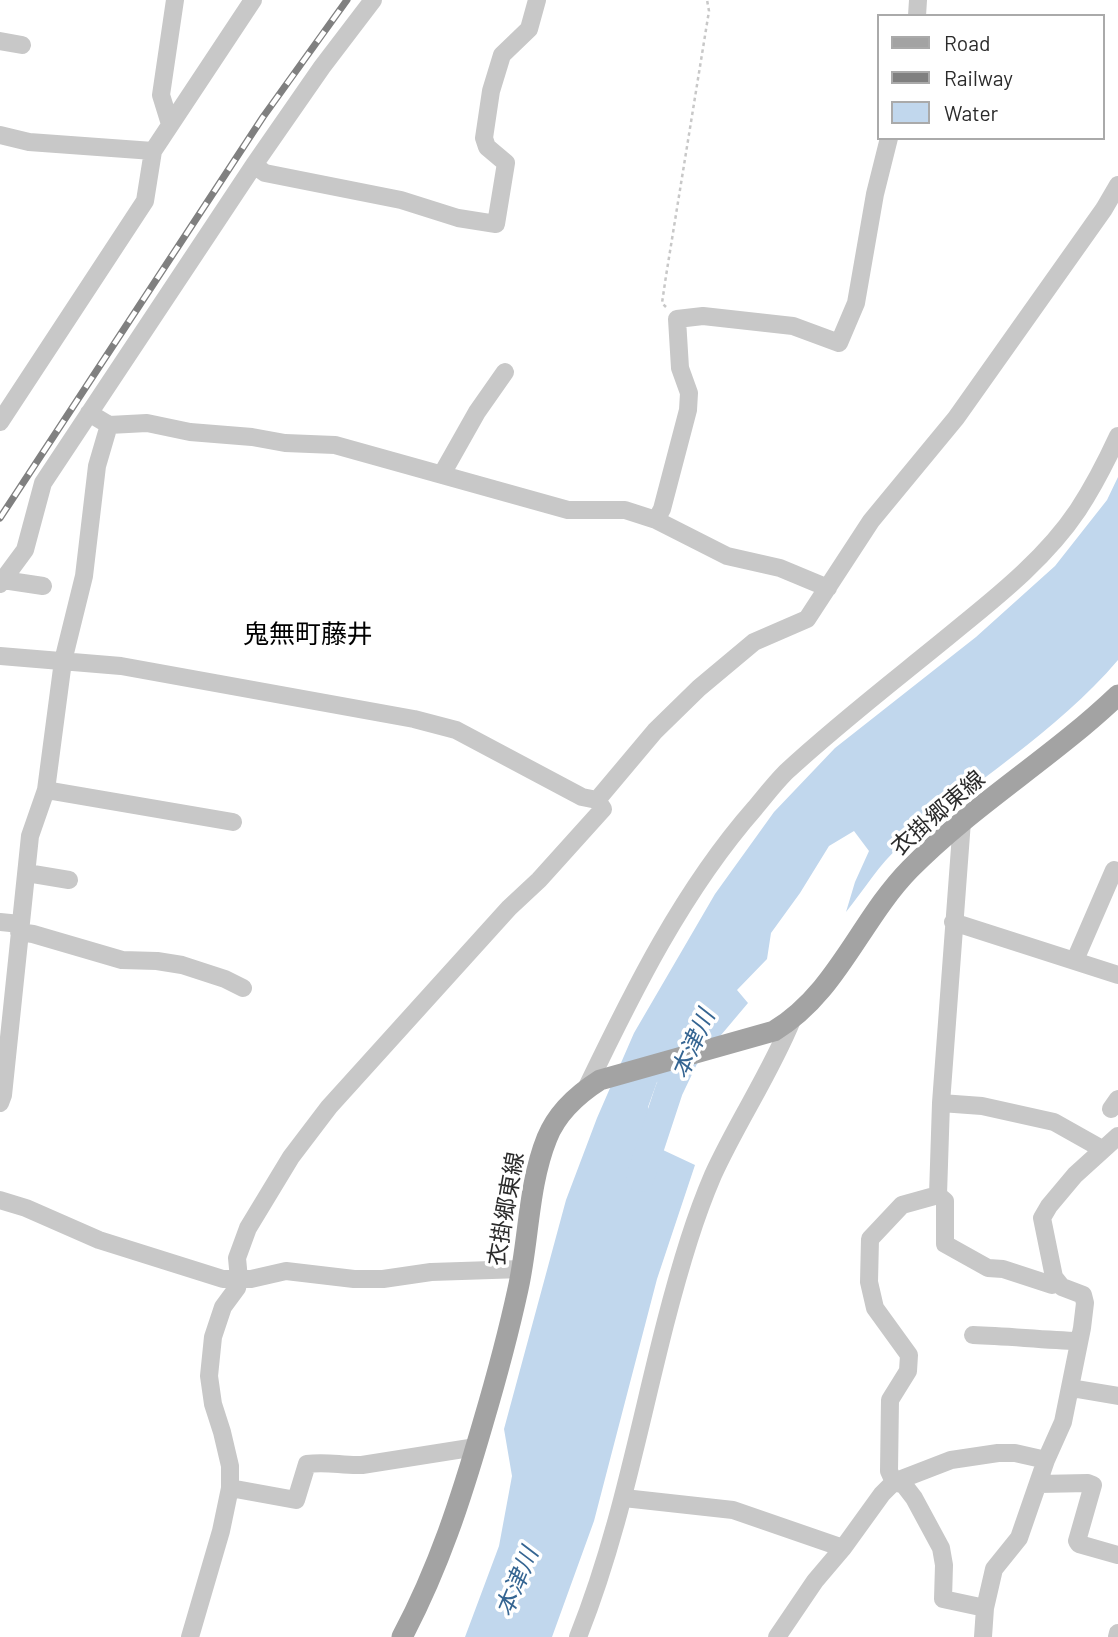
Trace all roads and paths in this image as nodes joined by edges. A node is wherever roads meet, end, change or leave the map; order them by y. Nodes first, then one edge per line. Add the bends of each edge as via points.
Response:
1 (175, 0) edge
2 (253, 0) edge
3 (373, 0) edge
4 (537, 0) edge
5 (707, 0) edge
6 (0, 41) edge
7 (22, 45) dead end
8 (170, 124) junction
9 (0, 135) edge
10 (888, 140) edge
11 (153, 151) junction
12 (254, 165) junction
13 (1118, 185) edge
14 (677, 319) junction
15 (505, 372) dead end
16 (89, 414) junction
17 (0, 422) edge
18 (108, 425) junction
19 (1118, 436) edge
20 (442, 474) junction
21 (656, 520) junction
22 (7, 559) edge
23 (2, 582) edge
24 (43, 586) dead end
25 (828, 588) junction
26 (0, 656) edge
27 (63, 662) junction
28 (1118, 695) edge
29 (46, 790) junction
30 (597, 800) junction
31 (962, 821) junction
32 (233, 822) dead end
33 (1114, 870) dead end
34 (27, 873) junction
35 (69, 880) dead end
36 (1111, 895) edge
37 (0, 922) edge
38 (953, 922) junction
39 (19, 928) junction
40 (1075, 960) junction
41 (1118, 975) edge
42 (243, 988) dead end
43 (783, 1025) junction
44 (593, 1084) junction
45 (0, 1103) edge
46 (941, 1104) junction
47 (1118, 1136) edge
48 (1102, 1149) junction
49 (938, 1195) junction
50 (0, 1200) edge
51 (522, 1269) junction
52 (239, 1279) junction
53 (1058, 1283) junction
54 (972, 1335) dead end
55 (1079, 1341) junction
56 (1070, 1388) junction
57 (1118, 1396) edge
58 (476, 1447) junction
59 (1046, 1460) junction
60 (894, 1482) junction
61 (1039, 1484) junction
62 (230, 1488) junction
63 (624, 1499) junction
64 (843, 1548) junction
65 (1118, 1555) edge
66 (985, 1608) junction
67 (190, 1637) edge
68 (402, 1637) edge
69 (578, 1637) edge
70 (777, 1637) edge
71 (983, 1637) edge

1 - 8 street via 161,94
2 - 8 street
3 - 12 street
4 - 12 street via 529,29 502,55 491,91 484,138 487,147 506,163 496,224 265,173
5 - 14 path via 709,11 663,303
6 - 7 street
8 - 11 street
9 - 11 street via 29,142
10 - 14 street via 856,303 839,343 793,326 703,316
11 - 17 street via 145,201 9,392
12 - 16 street
13 - 25 street via 956,418 871,521
14 - 21 street via 688,410
15 - 20 street
16 - 18 street
16 - 22 street via 43,483 24,550
18 - 20 street via 147,423 190,432 335,445
18 - 27 street via 97,466 84,576
19 - 44 street via 1077,512 1041,554 1001,593 784,774 738,827 694,887 646,972
20 - 21 street via 568,510 625,510
21 - 25 street via 727,556 780,568
22 - 23 street
23 - 24 street
25 - 30 street via 807,619 754,642 699,688 655,731
26 - 27 street
27 - 29 street
27 - 30 street via 121,666 414,719 456,730 582,797
28 - 31 main road, 衣掛郷東線 via 1064,744
29 - 32 street
29 - 34 street via 30,836
30 - 52 street via 603,809 338,1097 291,1157 248,1228 237,1258
31 - 38 street
31 - 43 main road, 衣掛郷東線 via 883,899 818,994
33 - 36 street
34 - 35 street
34 - 39 street
36 - 40 street
37 - 39 street
38 - 40 street
38 - 46 street
39 - 42 street via 122,960 182,965
39 - 45 street
40 - 41 street
43 - 44 main road, 衣掛郷東線
43 - 63 street via 778,1055 712,1176 689,1239
44 - 51 main road, 衣掛郷東線 via 557,1118 541,1157
46 - 48 street via 982,1106 1054,1122
46 - 49 street
47 - 48 street
48 - 53 street via 1042,1218
49 - 53 street via 945,1201 945,1244 988,1268
49 - 60 street via 902,1205 870,1239 869,1282 875,1308 909,1355 908,1371 890,1399 889,1471
50 - 52 street via 99,1240 206,1274
51 - 52 street via 383,1279 286,1271
51 - 58 main road, 衣掛郷東線
52 - 62 street via 213,1336 209,1376 230,1466
53 - 55 street via 1083,1295
54 - 55 street
55 - 56 street
56 - 57 street
56 - 59 street via 1063,1422
58 - 62 street via 362,1465 307,1464 296,1500
58 - 68 main road, 衣掛郷東線 via 443,1551
59 - 60 street via 998,1453 951,1460
59 - 61 street
60 - 64 street
60 - 66 street via 904,1485 914,1498 941,1548 943,1599
61 - 65 street via 1093,1485 1077,1541
61 - 66 street via 1019,1538 994,1569
62 - 67 street
63 - 64 street via 733,1510
63 - 69 street
64 - 70 street
66 - 71 street

